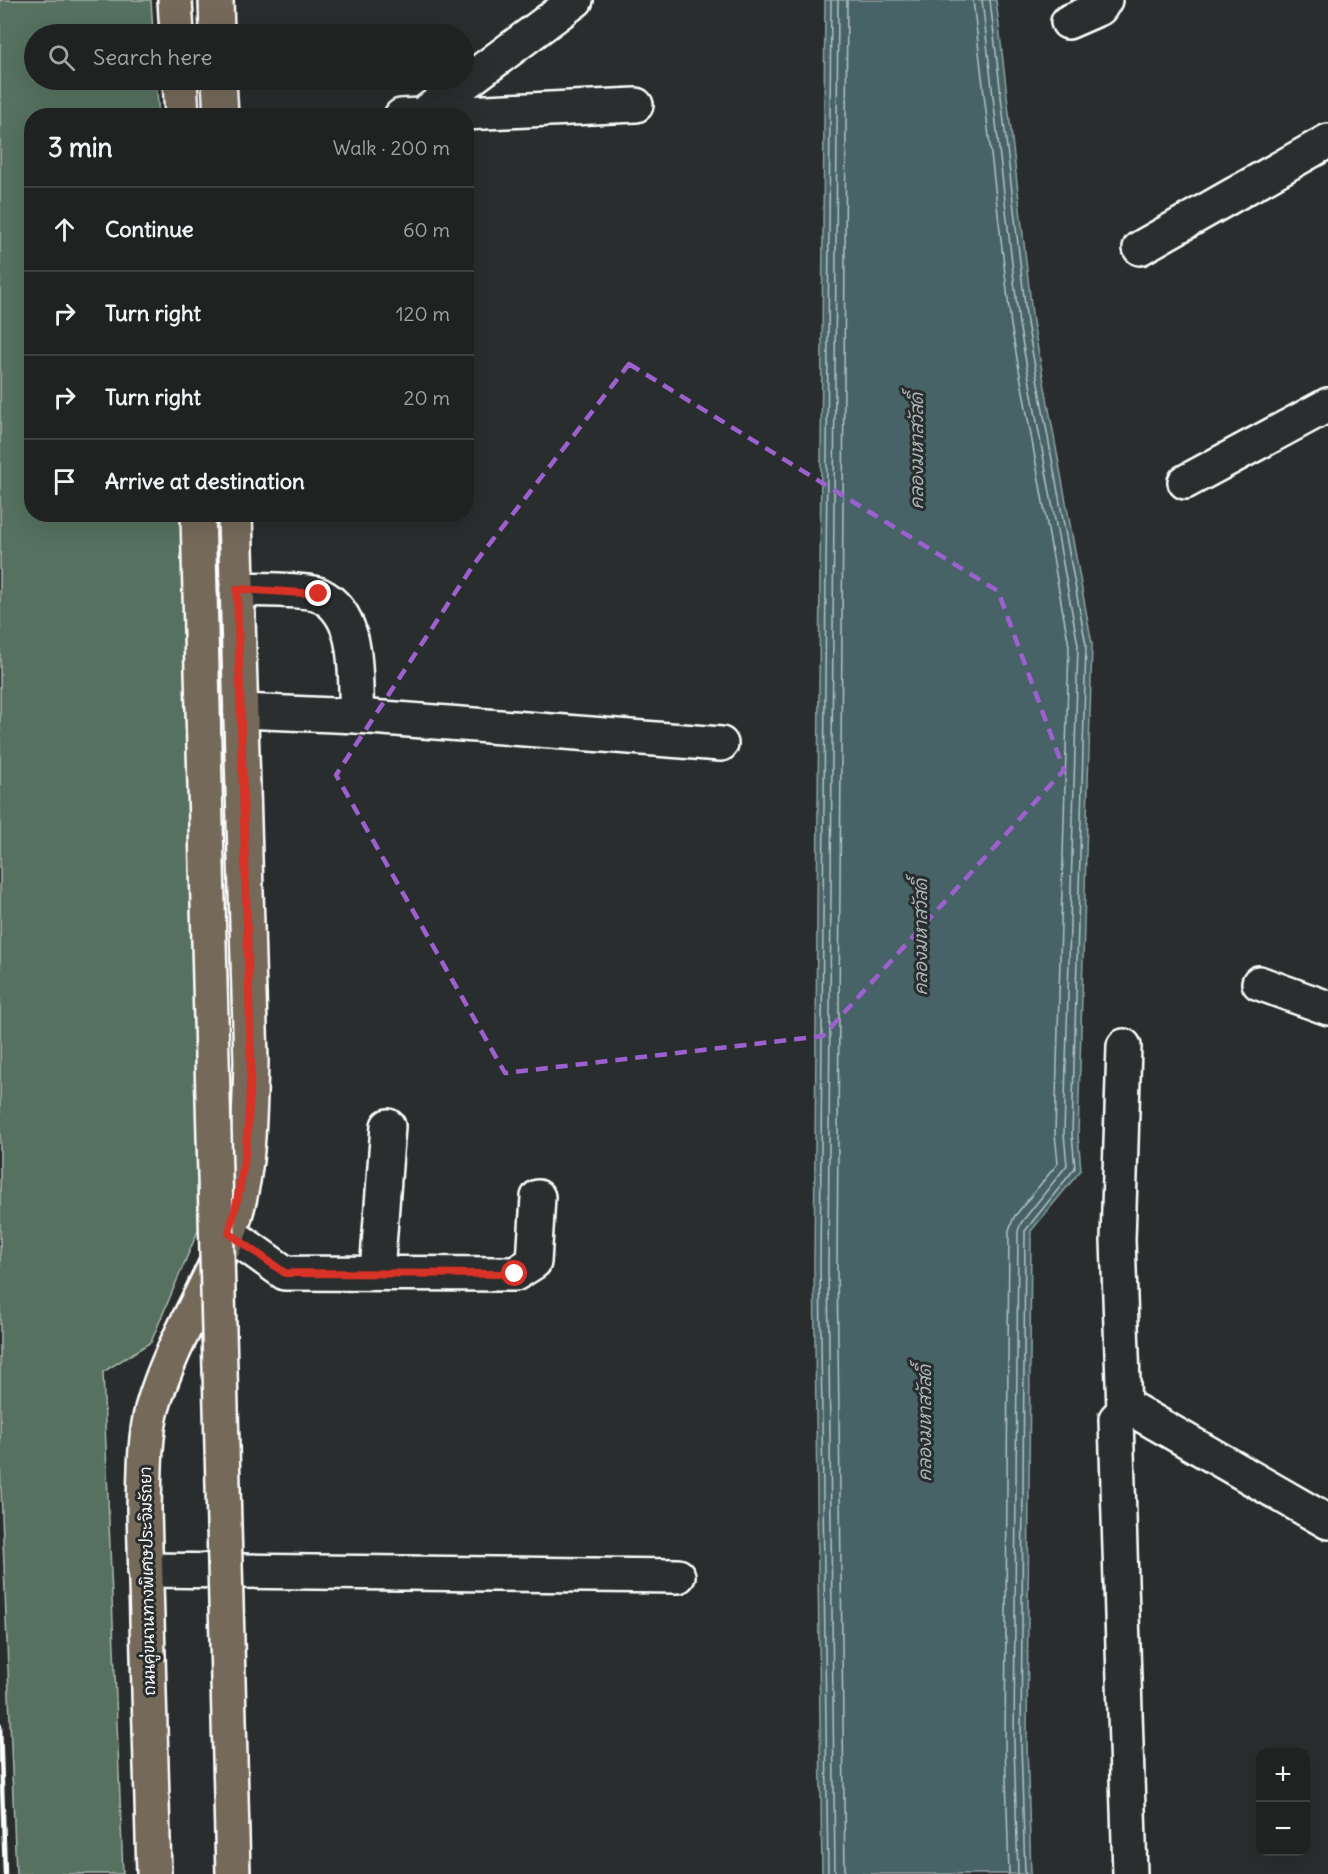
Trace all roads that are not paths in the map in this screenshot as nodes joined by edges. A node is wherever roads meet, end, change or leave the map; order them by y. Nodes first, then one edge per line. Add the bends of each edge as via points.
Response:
1 (175, 0) edge
2 (216, 0) edge
3 (576, 0) edge
4 (1106, 3) edge
5 (1068, 21) dead end
6 (176, 24) edge
7 (217, 24) edge
8 (474, 71) edge
9 (181, 90) edge
10 (220, 90) edge
11 (447, 90) edge
12 (636, 105) dead end
13 (182, 108) edge
14 (221, 108) edge
15 (422, 108) edge
16 (474, 112) edge
17 (1328, 141) edge
18 (1140, 248) dead end
19 (1328, 405) edge
20 (1185, 482) dead end
21 (198, 522) edge
22 (235, 522) edge
23 (237, 589) junction
24 (241, 711) junction
25 (357, 716) junction
26 (721, 744) dead end
27 (1259, 983) dead end
28 (1328, 1008) edge
29 (1124, 1046) dead end
30 (388, 1126) dead end
31 (538, 1197) dead end
32 (229, 1233) junction
33 (377, 1272) junction
34 (1124, 1412) junction
35 (1328, 1522) edge
36 (145, 1570) junction
37 (678, 1576) dead end
38 (154, 1874) edge
39 (232, 1874) edge
40 (1130, 1874) edge

1 - 6 main road
2 - 7 main road
3 - 8 street
4 - 5 street
9 - 13 main road
10 - 14 main road
11 - 15 street
12 - 16 street
17 - 18 street
19 - 20 street
21 - 39 main road, bridge
22 - 23 main road, ถนนคู่ขนานทางพิเศษประจิมรัถยา
23 - 24 main road, ถนนคู่ขนานทางพิเศษประจิมรัถยา
23 - 25 street via 319,594 338,611 352,635
24 - 25 street
24 - 32 main road, ถนนคู่ขนานทางพิเศษประจิมรัถยา via 251,1062 242,1187
25 - 26 street
27 - 28 street
29 - 34 street via 1118,1240
30 - 33 street
31 - 33 street via 534,1262 515,1274
32 - 33 street via 285,1273
32 - 36 main road, ถนนคู่ขนานทางพิเศษประจิมรัถยา via 186,1320 152,1410 146,1449
34 - 35 street via 1135,1411
34 - 40 street via 1116,1419
36 - 37 street
36 - 38 main road, ถนนคู่ขนานทางพิเศษประจิมรัถยา

